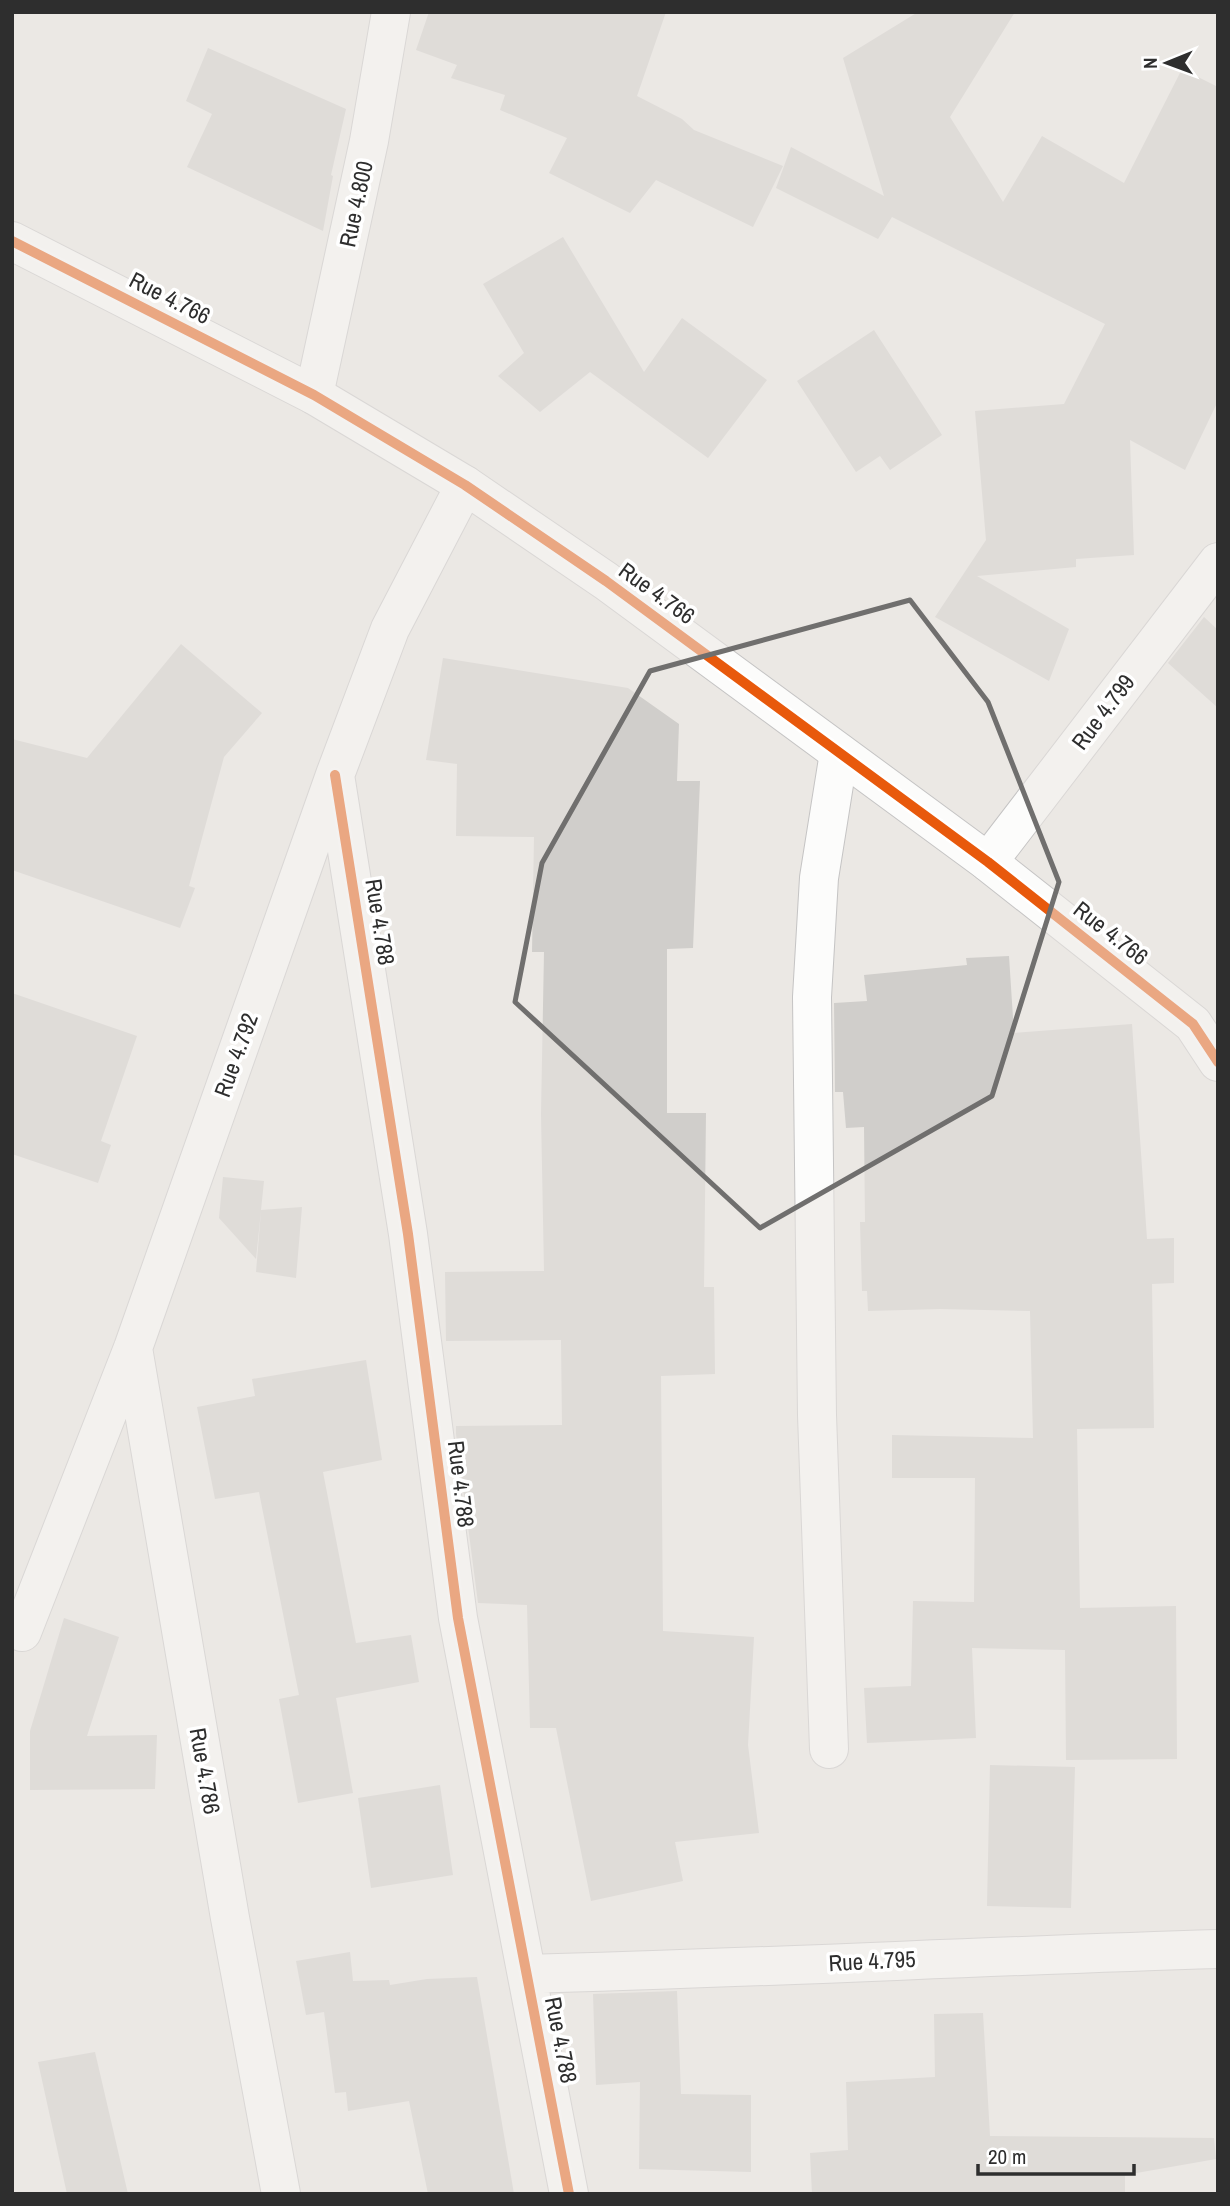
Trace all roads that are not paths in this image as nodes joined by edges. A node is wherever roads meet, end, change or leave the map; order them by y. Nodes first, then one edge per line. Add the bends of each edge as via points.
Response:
1 (391, 12) edge
2 (12, 241) edge
3 (314, 395) junction
4 (466, 485) junction
5 (1218, 562) edge
6 (839, 753) junction
7 (335, 775) junction
8 (988, 862) junction
9 (1218, 1062) edge
10 (133, 1348) junction
11 (22, 1632) dead end
12 (828, 1749) dead end
13 (1218, 1949) edge
14 (527, 1974) junction
15 (282, 2194) edge
16 (569, 2194) edge

1 - 3 street, Rue 4.800 via 369,141
2 - 3 street, Rue 4.766
3 - 4 street, Rue 4.766
4 - 6 street, Rue 4.766 via 606,581
4 - 7 street, Rue 4.792 via 390,629
5 - 8 street, Rue 4.799
6 - 8 street, Rue 4.766
6 - 12 street via 819,878 812,997 817,1415
7 - 10 street, Rue 4.792
7 - 14 street, Rue 4.788 via 408,1234 458,1618
8 - 9 street, Rue 4.766 via 1193,1024
10 - 11 street, Rue 4.792
10 - 15 street, Rue 4.786
13 - 14 street, Rue 4.795
14 - 16 street, Rue 4.788

